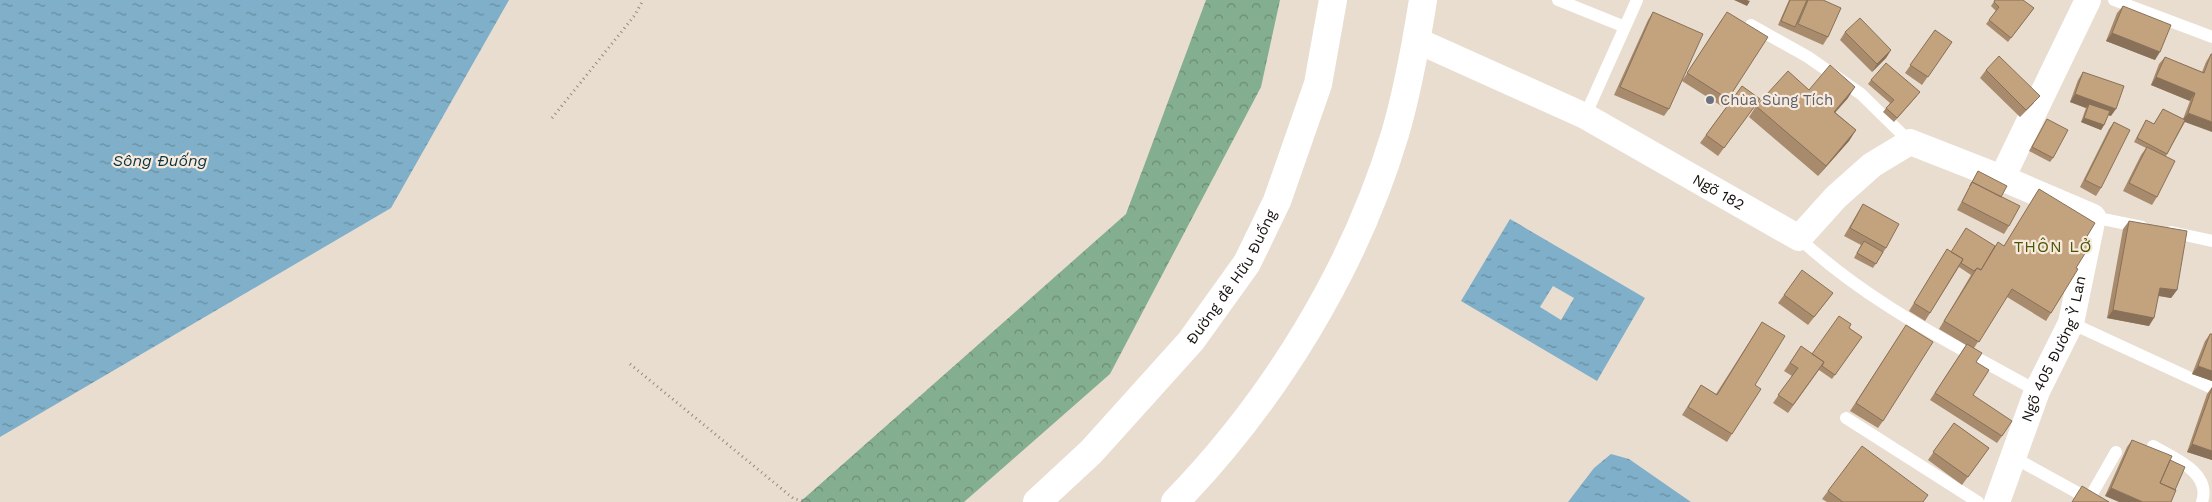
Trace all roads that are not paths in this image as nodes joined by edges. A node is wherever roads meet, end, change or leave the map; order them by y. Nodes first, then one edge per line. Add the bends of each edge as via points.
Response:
1 (1333, 0) edge
2 (1423, 0) edge
3 (1558, 0) edge
4 (1637, 0) edge
5 (2088, 0) edge
6 (2114, 0) edge
7 (1751, 25) edge
8 (1625, 27) junction
9 (2212, 37) edge
10 (1416, 40) junction
11 (1585, 116) junction
12 (1910, 142) junction
13 (2002, 178) junction
14 (2093, 217) junction
15 (1799, 238) junction
16 (2212, 240) edge
17 (2071, 323) junction
18 (2212, 388) edge
19 (2037, 391) junction
20 (1846, 418) dead end
21 (2153, 446) edge
22 (2116, 452) dead end
23 (2013, 457) junction
24 (1037, 502) edge
25 (1175, 502) edge
26 (1978, 502) edge
27 (1997, 502) edge
28 (2202, 502) edge

1 - 24 main road, Đường đê Hữu Đuống via 1318,84 1277,201 1247,264 1191,341 1091,452
2 - 10 main road
3 - 8 lane
4 - 8 lane
5 - 13 street
6 - 9 lane
7 - 12 lane via 1808,57 1860,94
8 - 11 lane
10 - 11 street, Ngõ 182
10 - 25 main road via 1395,134 1365,216 1325,300 1270,386 1204,472
11 - 15 street, Ngõ 182
12 - 13 street
12 - 15 street via 1872,165 1836,197
13 - 14 street
14 - 16 lane
14 - 17 street, Ngõ 405 Đường Ỷ Lan
15 - 19 lane via 1863,291
17 - 18 lane
17 - 19 street, Ngõ 405 Đường Ỷ Lan
19 - 23 street, Ngõ 405 Đường Ỷ Lan
20 - 26 lane
21 - 28 lane via 2199,473 2206,482
22 - 23 lane via 2089,500
23 - 27 street, Ngõ 405 Đường Ỷ Lan

